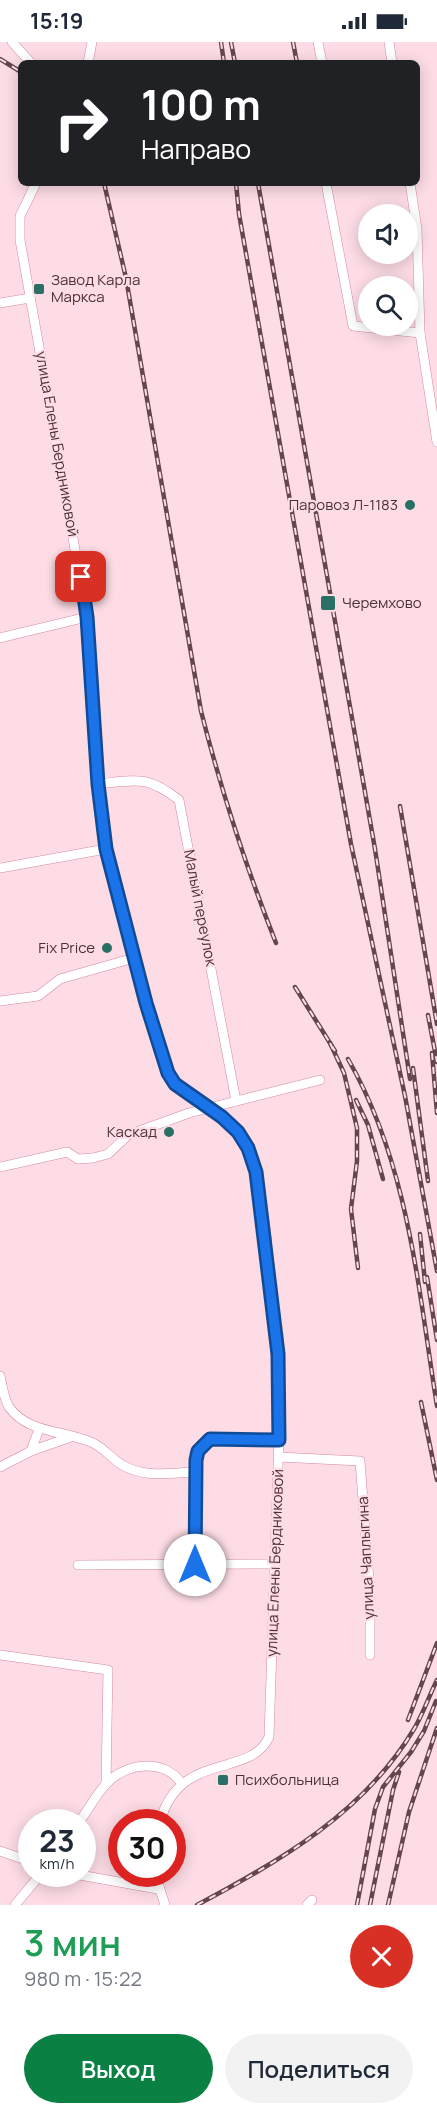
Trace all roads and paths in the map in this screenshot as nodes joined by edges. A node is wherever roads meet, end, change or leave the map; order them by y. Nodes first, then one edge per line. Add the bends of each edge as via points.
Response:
1 (12, 42) edge
2 (92, 42) edge
3 (318, 42) edge
4 (389, 42) edge
5 (28, 60) edge
6 (89, 60) edge
7 (321, 60) edge
8 (392, 60) edge
9 (35, 186) edge
10 (327, 186) edge
11 (410, 186) edge
12 (30, 298) junction
13 (0, 303) edge
14 (420, 333) junction
15 (437, 442) edge
16 (87, 617) junction
17 (0, 638) edge
18 (98, 784) junction
19 (106, 849) junction
20 (0, 868) edge
21 (134, 958) junction
22 (0, 1001) edge
23 (320, 1080) dead end
24 (236, 1101) junction
25 (208, 1108) junction
26 (0, 1167) edge
27 (0, 1376) edge
28 (39, 1429) junction
29 (75, 1436) junction
30 (279, 1440) junction
31 (31, 1451) junction
32 (278, 1457) junction
33 (0, 1467) edge
34 (195, 1472) junction
35 (275, 1564) junction
36 (78, 1565) dead end
37 (195, 1565) junction
38 (0, 1654) edge
39 (370, 1655) dead end
40 (106, 1783) junction
41 (182, 1784) junction
42 (88, 1809) edge
43 (166, 1809) edge
44 (0, 1851) edge
45 (18, 1857) edge
46 (96, 1878) edge
47 (30, 1887) edge
48 (158, 1889) joint
49 (15, 1905) edge
50 (165, 1905) edge

1 - 5 street
2 - 6 street
3 - 7 street
4 - 8 street
9 - 12 street, улица Елены Бердниковой via 20,216
10 - 14 street via 353,326
11 - 14 street via 417,229
12 - 13 street
12 - 16 street, улица Елены Бердниковой
14 - 15 street
16 - 17 street
16 - 18 street, улица Елены Бердниковой
18 - 19 street, улица Елены Бердниковой
18 - 24 street, Малый переулок via 136,780 158,783 179,800
19 - 20 street
19 - 21 street, улица Елены Бердниковой
21 - 22 street via 60,979 38,996
21 - 25 street, улица Елены Бердниковой via 168,1073 175,1084
23 - 24 street
24 - 25 street
25 - 26 street via 128,1135 108,1154 78,1159 67,1152
25 - 30 street, улица Елены Бердниковой via 238,1132 256,1172 278,1354
27 - 28 street via 8,1406
28 - 29 street
28 - 31 street
29 - 31 street
29 - 34 street via 141,1473
30 - 32 street, улица Елены Бердниковой
30 - 34 street via 210,1439 198,1451
31 - 33 street
32 - 35 street, улица Елены Бердниковой
32 - 39 street, улица Чаплыгина via 360,1461 370,1593
34 - 37 street
35 - 37 street
35 - 41 street, улица Елены Бердниковой via 269,1737 264,1749 252,1757 198,1773
36 - 37 street
38 - 40 street via 108,1670
40 - 41 street via 123,1771 154,1764 175,1773
40 - 42 street
41 - 43 street, улица Елены Бердниковой
44 - 45 street
46 - 48 street
47 - 49 street
48 - 50 street

